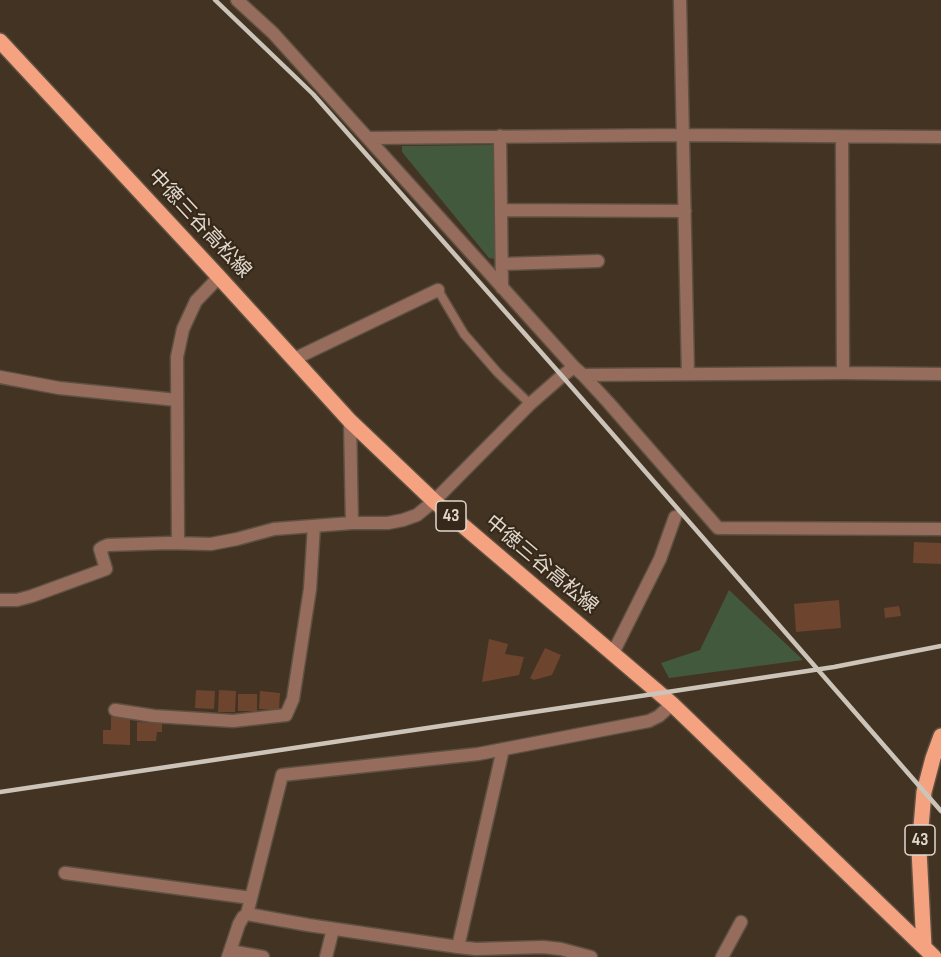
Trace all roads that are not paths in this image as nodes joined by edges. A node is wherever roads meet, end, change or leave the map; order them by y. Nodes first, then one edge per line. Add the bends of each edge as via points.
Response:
1 (237, 0) edge
2 (680, 0) edge
3 (0, 41) edge
4 (683, 135) junction
5 (500, 136) junction
6 (842, 137) junction
7 (941, 137) edge
8 (368, 138) junction
9 (501, 210) junction
10 (685, 211) junction
11 (598, 261) dead end
12 (502, 264) junction
13 (219, 277) junction
14 (502, 288) junction
15 (438, 290) joint
16 (294, 359) junction
17 (579, 371) junction
18 (843, 373) junction
19 (688, 374) junction
20 (941, 374) edge
21 (0, 377) edge
22 (177, 400) junction
23 (530, 404) junction
24 (350, 421) junction
25 (434, 501) junction
26 (675, 517) dead end
27 (352, 523) junction
28 (314, 526) junction
29 (941, 529) edge
30 (178, 543) junction
31 (0, 600) edge
32 (613, 653) junction
33 (672, 704) junction
34 (116, 710) dead end
35 (941, 736) edge
36 (503, 749) junction
37 (65, 873) dead end
38 (251, 898) junction
39 (247, 914) junction
40 (741, 922) dead end
41 (333, 929) junction
42 (458, 947) junction
43 (497, 953) edge
44 (229, 954) edge
45 (928, 954) edge
46 (263, 957) edge
47 (326, 957) edge
48 (591, 957) edge
49 (722, 957) edge

1 - 8 street via 273,33
2 - 4 street
3 - 13 main road, 中徳三谷高松線 / 43
4 - 5 street
4 - 6 street
4 - 10 street
5 - 8 street
5 - 9 street
6 - 7 street
6 - 18 street
8 - 14 street
9 - 10 street
9 - 12 street
10 - 19 street
11 - 12 street
12 - 14 street
13 - 16 main road, 中徳三谷高松線 / 43
13 - 22 street via 196,302 183,329 177,357
14 - 17 street
15 - 16 street
15 - 23 lane via 464,334
16 - 24 main road, 中徳三谷高松線 / 43
17 - 19 street
17 - 23 street
17 - 29 street via 718,528
18 - 19 street
18 - 20 street
21 - 22 street via 59,388
22 - 30 street
23 - 25 street
24 - 25 main road, 中徳三谷高松線 / 43
24 - 27 street
25 - 27 street via 403,520
25 - 32 main road, 中徳三谷高松線 / 43
26 - 32 street via 660,559
27 - 28 street
28 - 30 street via 274,529 211,544
28 - 34 street via 310,589 293,699 286,715 233,721
30 - 31 street via 103,547 100,554 106,569 32,596
32 - 33 main road, 中徳三谷高松線 / 43
33 - 36 street via 649,721
33 - 45 main road, 中徳三谷高松線 / 43
35 - 45 main road, 中徳三谷高松線 / 43 via 924,792 920,850
36 - 38 street via 282,775
36 - 42 street
37 - 38 street
38 - 39 street
39 - 41 street
39 - 44 street via 239,924
40 - 49 street
41 - 42 street
41 - 47 street
42 - 43 street
43 - 48 street via 543,947
44 - 46 street

